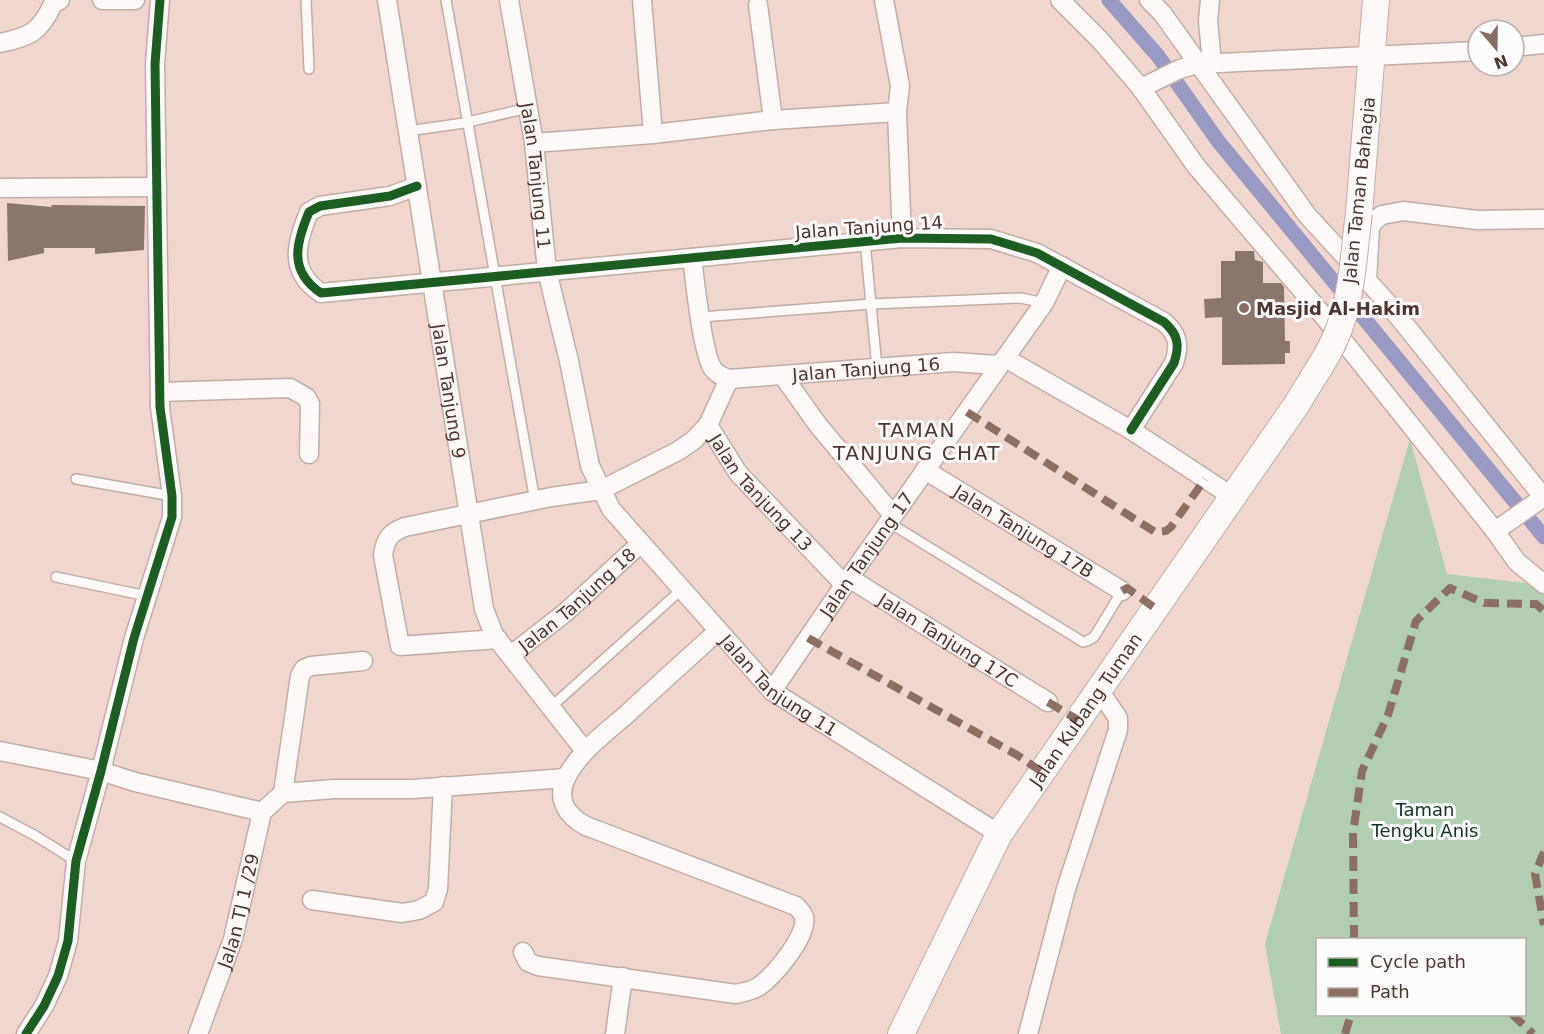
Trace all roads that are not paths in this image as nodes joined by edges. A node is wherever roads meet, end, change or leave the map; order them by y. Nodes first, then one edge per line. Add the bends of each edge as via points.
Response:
1 (60, 0) edge
2 (102, 0) edge
3 (135, 0) edge
4 (160, 0) edge
5 (306, 0) edge
6 (387, 0) edge
7 (446, 0) edge
8 (509, 0) edge
9 (642, 0) edge
10 (884, 0) edge
11 (1060, 0) edge
12 (1149, 0) edge
13 (1210, 0) edge
14 (1376, 0) edge
15 (758, 5) dead end
16 (0, 43) edge
17 (1544, 44) edge
18 (1526, 46) edge
19 (1466, 51) edge
20 (1372, 55) junction
21 (1196, 65) junction
22 (309, 69) dead end
23 (1148, 85) junction
24 (528, 108) junction
25 (897, 112) junction
26 (773, 120) junction
27 (468, 122) junction
28 (408, 131) junction
29 (653, 134) junction
30 (534, 143) junction
31 (417, 186) junction
32 (157, 187) junction
33 (0, 188) edge
34 (1544, 219) edge
35 (902, 238) junction
36 (865, 241) junction
37 (692, 258) junction
38 (1062, 266) junction
39 (547, 271) junction
40 (494, 276) junction
41 (1367, 281) junction
42 (432, 282) junction
43 (1044, 303) junction
44 (871, 304) junction
45 (701, 317) junction
46 (1004, 360) junction
47 (877, 368) junction
48 (783, 376) junction
49 (729, 379) junction
50 (160, 392) junction
51 (1297, 404) joint
52 (708, 426) junction
53 (1131, 430) junction
54 (309, 454) dead end
55 (925, 470) junction
56 (76, 479) dead end
57 (601, 490) junction
58 (172, 496) junction
59 (1233, 497) junction
60 (1540, 500) edge
61 (535, 501) junction
62 (468, 514) junction
63 (891, 519) junction
64 (1496, 531) junction
65 (641, 543) junction
66 (56, 577) dead end
67 (847, 581) junction
68 (1544, 584) edge
69 (681, 590) junction
70 (1122, 591) joint
71 (147, 596) junction
72 (717, 632) junction
73 (498, 639) junction
74 (510, 655) junction
75 (363, 661) dead end
76 (1099, 690) junction
77 (772, 691) junction
78 (1048, 702) dead end
79 (551, 707) junction
80 (0, 751) edge
81 (585, 751) junction
82 (101, 771) junction
83 (566, 778) junction
84 (443, 786) junction
85 (283, 793) junction
86 (262, 812) junction
87 (0, 817) edge
88 (999, 834) junction
89 (76, 861) junction
90 (312, 900) dead end
91 (523, 952) dead end
92 (623, 977) junction
93 (26, 1034) edge
94 (198, 1034) edge
95 (615, 1034) edge
96 (901, 1034) edge
97 (1028, 1034) edge

1 - 16 street via 52,4 37,30
2 - 3 street
4 - 32 street via 155,64
5 - 22 lane
6 - 28 street, Jalan Tanjung 9
7 - 27 lane
8 - 24 street, Jalan Tanjung 11
9 - 29 street
10 - 25 street via 899,77
11 - 23 street
12 - 21 street
13 - 21 street
14 - 20 main road, Jalan Taman Bahagia
15 - 26 street
17 - 18 street
19 - 20 street
20 - 21 street
20 - 51 main road, Jalan Taman Bahagia, bridge via 1359,213 1341,324
21 - 23 street
21 - 41 street via 1307,215
23 - 64 street via 1196,166 1317,308
24 - 27 lane
24 - 30 street, Jalan Tanjung 11
25 - 26 street
25 - 35 street
26 - 29 street
27 - 28 lane
27 - 40 lane
28 - 31 street, Jalan Tanjung 9
29 - 30 street
30 - 39 street, Jalan Tanjung 11
31 - 42 street, Jalan Tanjung 9
31 - 42 street, Jalan Tanjung 14 via 390,196 320,206 309,212 297,257 310,286 321,293
32 - 33 street
32 - 50 street
34 - 41 street via 1477,220 1403,211 1382,216 1370,228
35 - 36 street, Jalan Tanjung 14
35 - 38 street, Jalan Tanjung 14 via 991,238
36 - 37 street, Jalan Tanjung 14
36 - 44 lane
37 - 39 street, Jalan Tanjung 14
37 - 45 street
38 - 43 street, Jalan Tanjung 17
38 - 53 street, Jalan Tanjung 14 via 1164,322 1178,339 1174,363
39 - 40 street, Jalan Tanjung 14
39 - 57 street, Jalan Tanjung 11 via 590,466
40 - 42 street, Jalan Tanjung 14
40 - 61 lane
41 - 60 street
42 - 62 street, Jalan Tanjung 9
43 - 44 lane via 1022,298
43 - 46 street, Jalan Tanjung 17
44 - 45 lane
44 - 47 lane
45 - 49 street via 713,369
46 - 47 street, Jalan Tanjung 16 via 996,365 954,362
46 - 53 street
46 - 55 street, Jalan Tanjung 17
47 - 48 street, Jalan Tanjung 16
48 - 49 street, Jalan Tanjung 16
48 - 63 street
49 - 52 street, Jalan Tanjung 13
50 - 54 street via 290,388 310,404
50 - 58 street
51 - 59 main road, Jalan Kubang Tuman
52 - 57 street via 678,451
52 - 67 street, Jalan Tanjung 13 via 738,472
53 - 59 street
55 - 63 street, Jalan Tanjung 17
55 - 70 street, Jalan Tanjung 17B
56 - 58 lane
57 - 61 street
57 - 65 street, Jalan Tanjung 11 via 611,509
58 - 71 street via 172,517
59 - 76 main road, Jalan Kubang Tuman
60 - 64 street
61 - 62 street
62 - 73 street, Jalan Tanjung 9 via 484,609
62 - 73 street via 405,527 389,535 384,544 400,646
63 - 67 street, Jalan Tanjung 17
63 - 70 lane via 1083,642 1094,637
64 - 68 street via 1517,562
65 - 69 street, Jalan Tanjung 11
65 - 74 street, Jalan Tanjung 18 via 566,612
66 - 71 lane
67 - 77 street, Jalan Tanjung 17
67 - 78 street, Jalan Tanjung 17C
69 - 72 street, Jalan Tanjung 11
69 - 79 lane
71 - 82 street
72 - 77 street, Jalan Tanjung 11
72 - 81 street
73 - 74 street, Jalan Tanjung 9
74 - 79 street, Jalan Tanjung 9
75 - 85 street via 304,669
76 - 88 main road, Jalan Kubang Tuman
76 - 97 street via 1118,718 1118,730 1066,889
77 - 88 street, Jalan Tanjung 11
79 - 81 street, Jalan Tanjung 9
80 - 82 street
81 - 83 street
82 - 86 street
82 - 89 street
83 - 84 street
83 - 92 street via 562,794 565,808 574,820 796,906 804,915 804,929 787,957 749,992 736,994
84 - 85 street
84 - 90 street via 434,902 402,913
85 - 86 street
86 - 94 street, Jalan TJ 1 /29 via 233,939
87 - 89 lane
88 - 96 main road, Jalan Kubang Tuman
89 - 93 street via 68,941 58,976
91 - 92 street via 528,962 538,966
92 - 95 street

